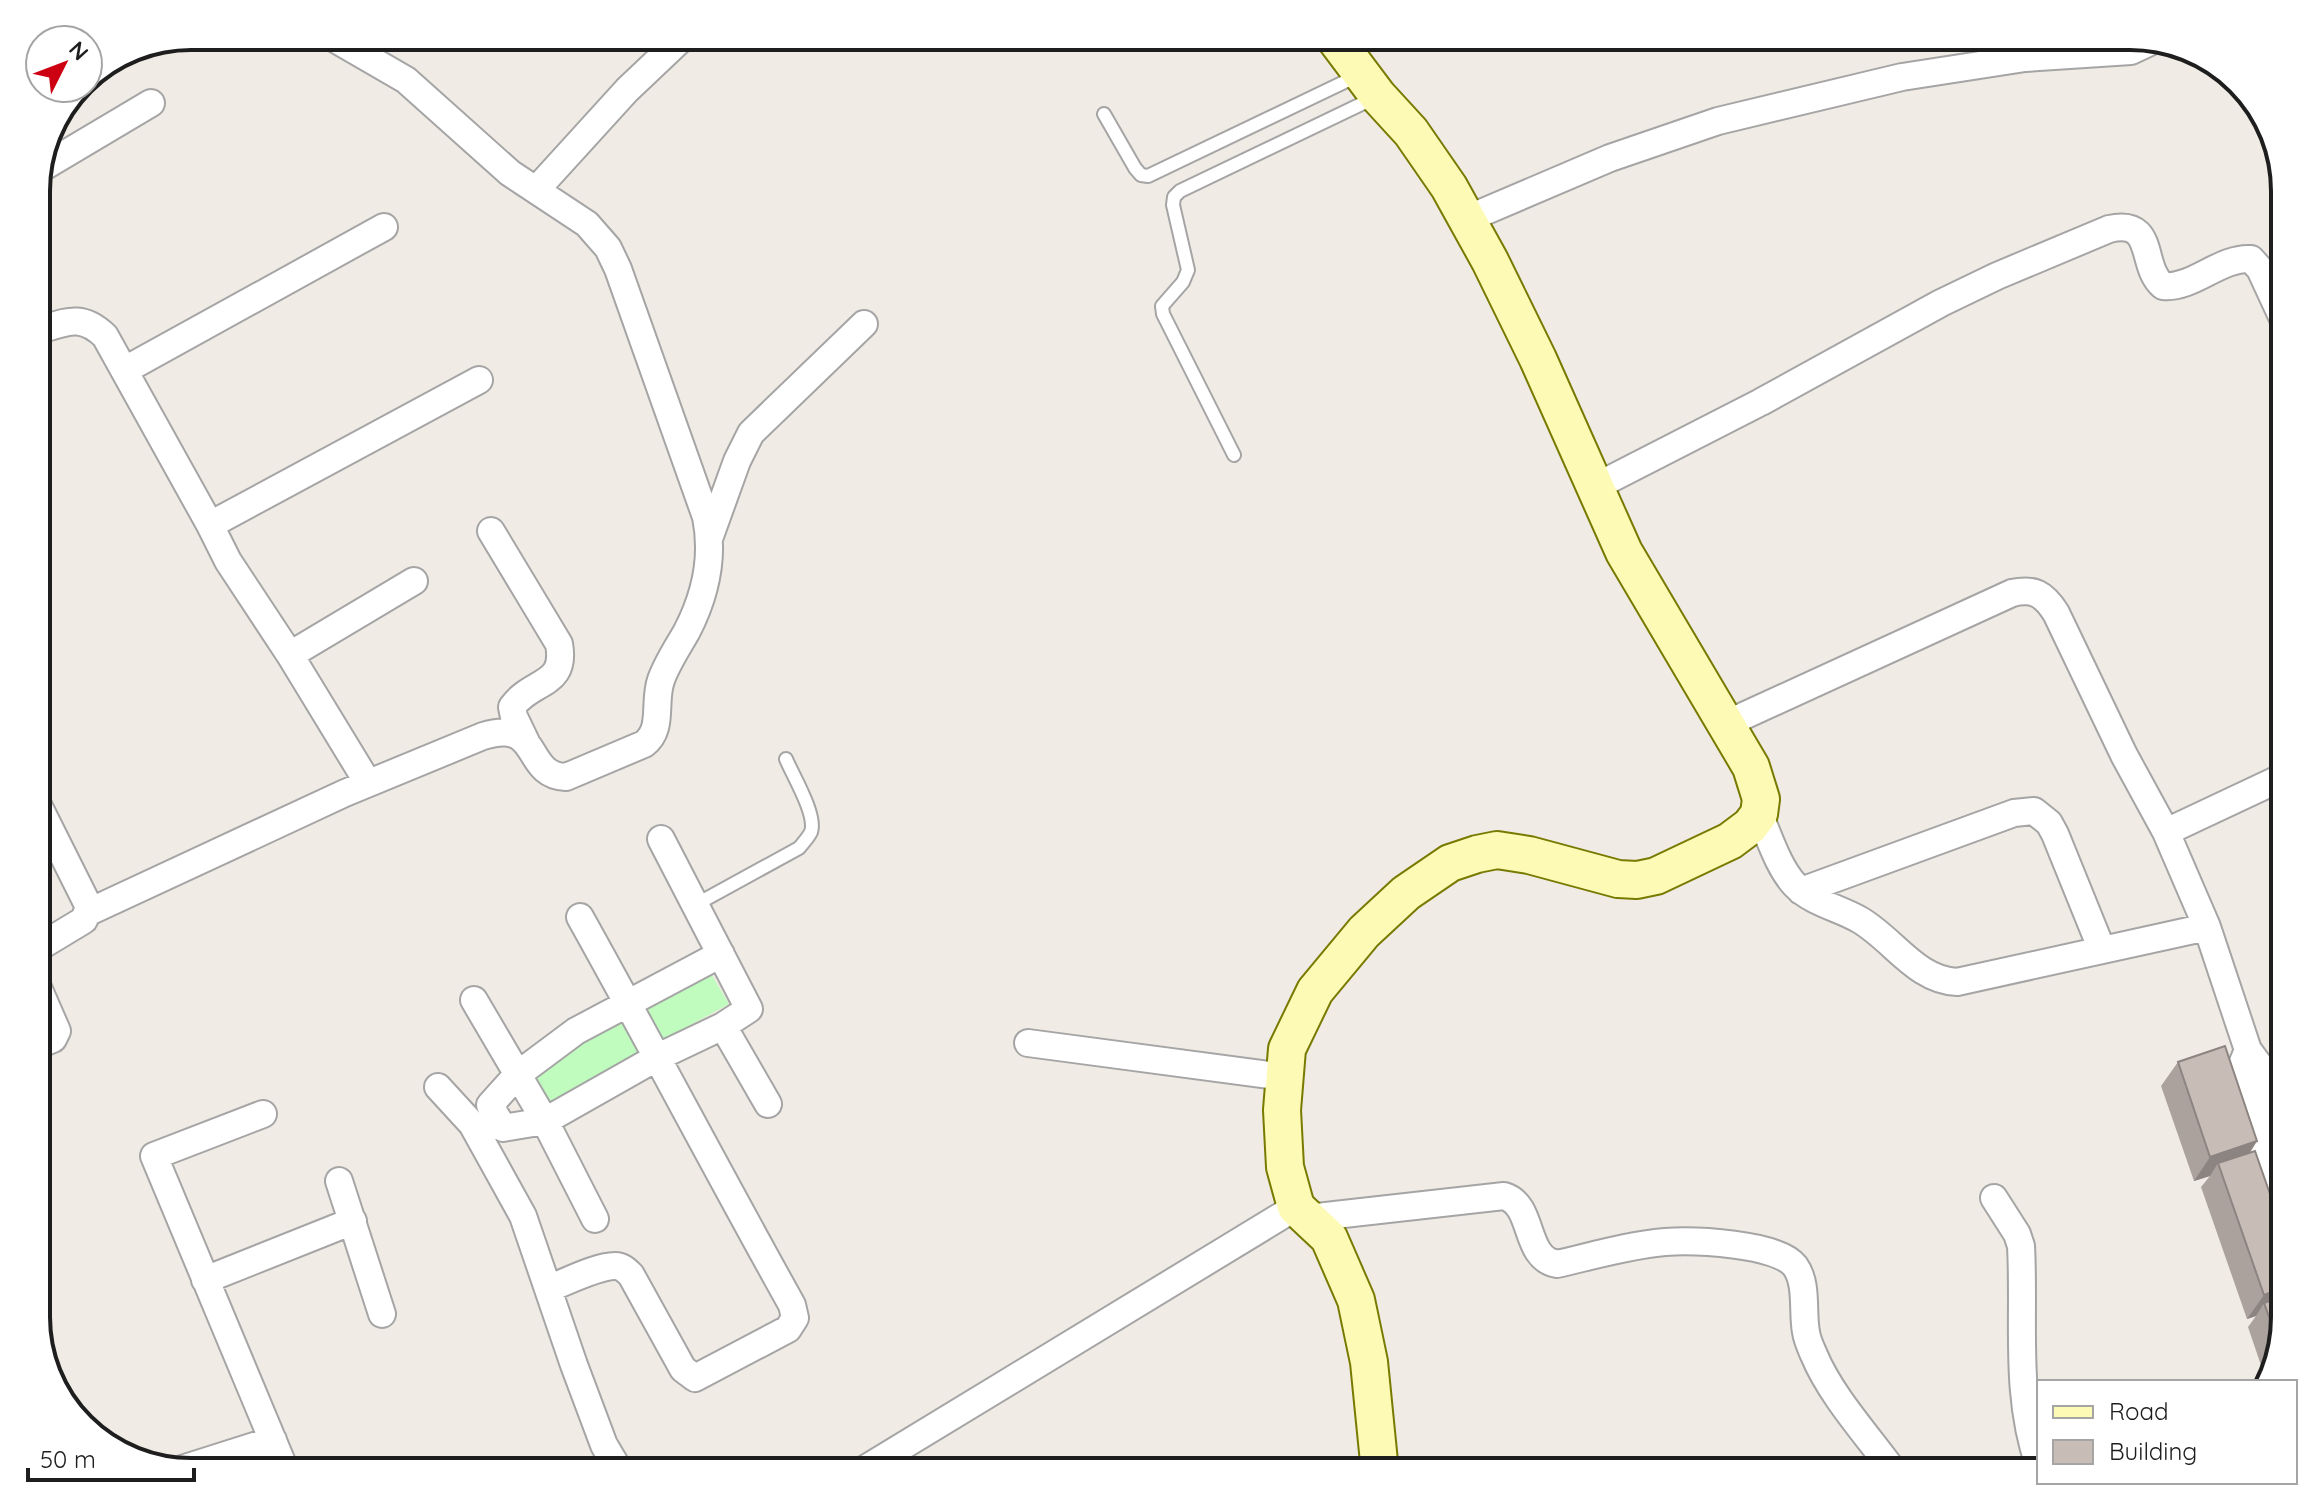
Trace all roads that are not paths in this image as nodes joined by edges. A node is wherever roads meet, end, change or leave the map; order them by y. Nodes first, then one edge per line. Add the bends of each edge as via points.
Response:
1 (354, 50) edge
2 (669, 50) edge
3 (1344, 50) edge
4 (2133, 50) edge
5 (1370, 85) junction
6 (151, 103) dead end
7 (1104, 114) dead end
8 (53, 161) edge
9 (536, 190) junction
10 (1467, 219) junction
11 (384, 227) dead end
12 (2271, 293) edge
13 (864, 324) dead end
14 (50, 327) edge
15 (125, 370) junction
16 (479, 380) dead end
17 (1234, 455) dead end
18 (1595, 487) junction
19 (210, 525) junction
20 (491, 531) dead end
21 (710, 537) junction
22 (414, 581) dead end
23 (290, 655) junction
24 (1726, 724) junction
25 (526, 742) junction
26 (786, 759) dead end
27 (368, 783) junction
28 (2271, 783) edge
29 (1759, 814) junction
30 (2166, 832) junction
31 (661, 839) dead end
32 (50, 843) edge
33 (1801, 891) junction
34 (695, 905) junction
35 (89, 912) junction
36 (580, 917) dead end
37 (2207, 927) junction
38 (50, 941) edge
39 (2102, 950) junction
40 (721, 954) junction
41 (474, 1000) dead end
42 (629, 1004) junction
43 (50, 1015) edge
44 (723, 1026) junction
45 (50, 1040) edge
46 (1028, 1043) dead end
47 (2248, 1050) junction
48 (658, 1057) junction
49 (517, 1075) junction
50 (1284, 1077) junction
51 (438, 1087) dead end
52 (768, 1104) dead end
53 (2271, 1108) edge
54 (263, 1114) dead end
55 (484, 1119) junction
56 (545, 1121) junction
57 (339, 1181) dead end
58 (1994, 1198) dead end
59 (2269, 1212) edge
60 (1302, 1213) junction
61 (595, 1219) dead end
62 (353, 1221) junction
63 (205, 1280) junction
64 (548, 1289) junction
65 (382, 1314) dead end
66 (273, 1440) junction
67 (217, 1458) edge
68 (280, 1458) edge
69 (612, 1458) edge
70 (884, 1458) edge
71 (1379, 1458) edge
72 (1884, 1458) edge
73 (2037, 1458) edge

1 - 9 street via 406,80
2 - 9 street
3 - 5 street
4 - 10 street via 2025,58 1902,77 1718,121 1610,158
5 - 7 lane via 1148,176 1135,168
5 - 10 street via 1411,132
5 - 17 lane via 1174,197 1188,270 1162,306 1163,314
6 - 8 street
9 - 21 street via 587,224 608,248
10 - 18 street
11 - 15 street
12 - 18 street via 2251,259 2163,286 2137,232 2125,226 2109,229 1941,303
13 - 21 street via 751,433
14 - 15 street via 76,319 91,325 105,336
15 - 19 street
16 - 19 street
18 - 24 street via 1624,552
19 - 23 street
20 - 25 street via 559,644 562,662 555,674 512,707
21 - 25 street via 698,607 656,694 652,738 566,777 544,771
22 - 23 street
23 - 27 street
24 - 29 street via 1759,788
24 - 30 street via 2012,593 2037,592 2056,613
25 - 27 street via 496,732
26 - 34 lane via 810,812 812,831 807,840
27 - 35 street
28 - 30 street
29 - 33 street
29 - 50 street via 1730,841 1637,880 1497,850 1450,863 1406,893 1364,932 1315,991 1287,1049
30 - 37 street
31 - 34 street
32 - 35 street
33 - 39 street via 1860,920 1920,970 1942,981
33 - 39 street via 2014,813 2034,811 2055,834
34 - 40 street
35 - 38 street
36 - 42 street
37 - 39 street
37 - 47 street
40 - 42 street
40 - 44 street via 749,1009
41 - 49 street
42 - 48 street
42 - 49 street via 576,1031
43 - 45 street via 57,1031
44 - 48 street
44 - 52 street
46 - 50 street
47 - 53 street via 2262,1069
47 - 59 street via 2238,1074
48 - 56 street
48 - 64 street via 792,1305 793,1323 695,1378 683,1369 624,1268 603,1268
49 - 55 street
49 - 56 street
50 - 60 street via 1285,1167
51 - 55 street
54 - 63 street via 154,1156
55 - 56 street via 503,1128
55 - 64 street
56 - 61 street
57 - 62 street
58 - 73 street via 2021,1246 2023,1402
60 - 70 street
60 - 71 street via 1329,1238 1356,1300 1369,1362
60 - 72 street via 1504,1196 1519,1207 1538,1251 1550,1263 1663,1242 1772,1251 1786,1258 1801,1278 1814,1357
62 - 63 street
62 - 65 street
63 - 66 street
64 - 69 street
66 - 67 street
66 - 68 street

